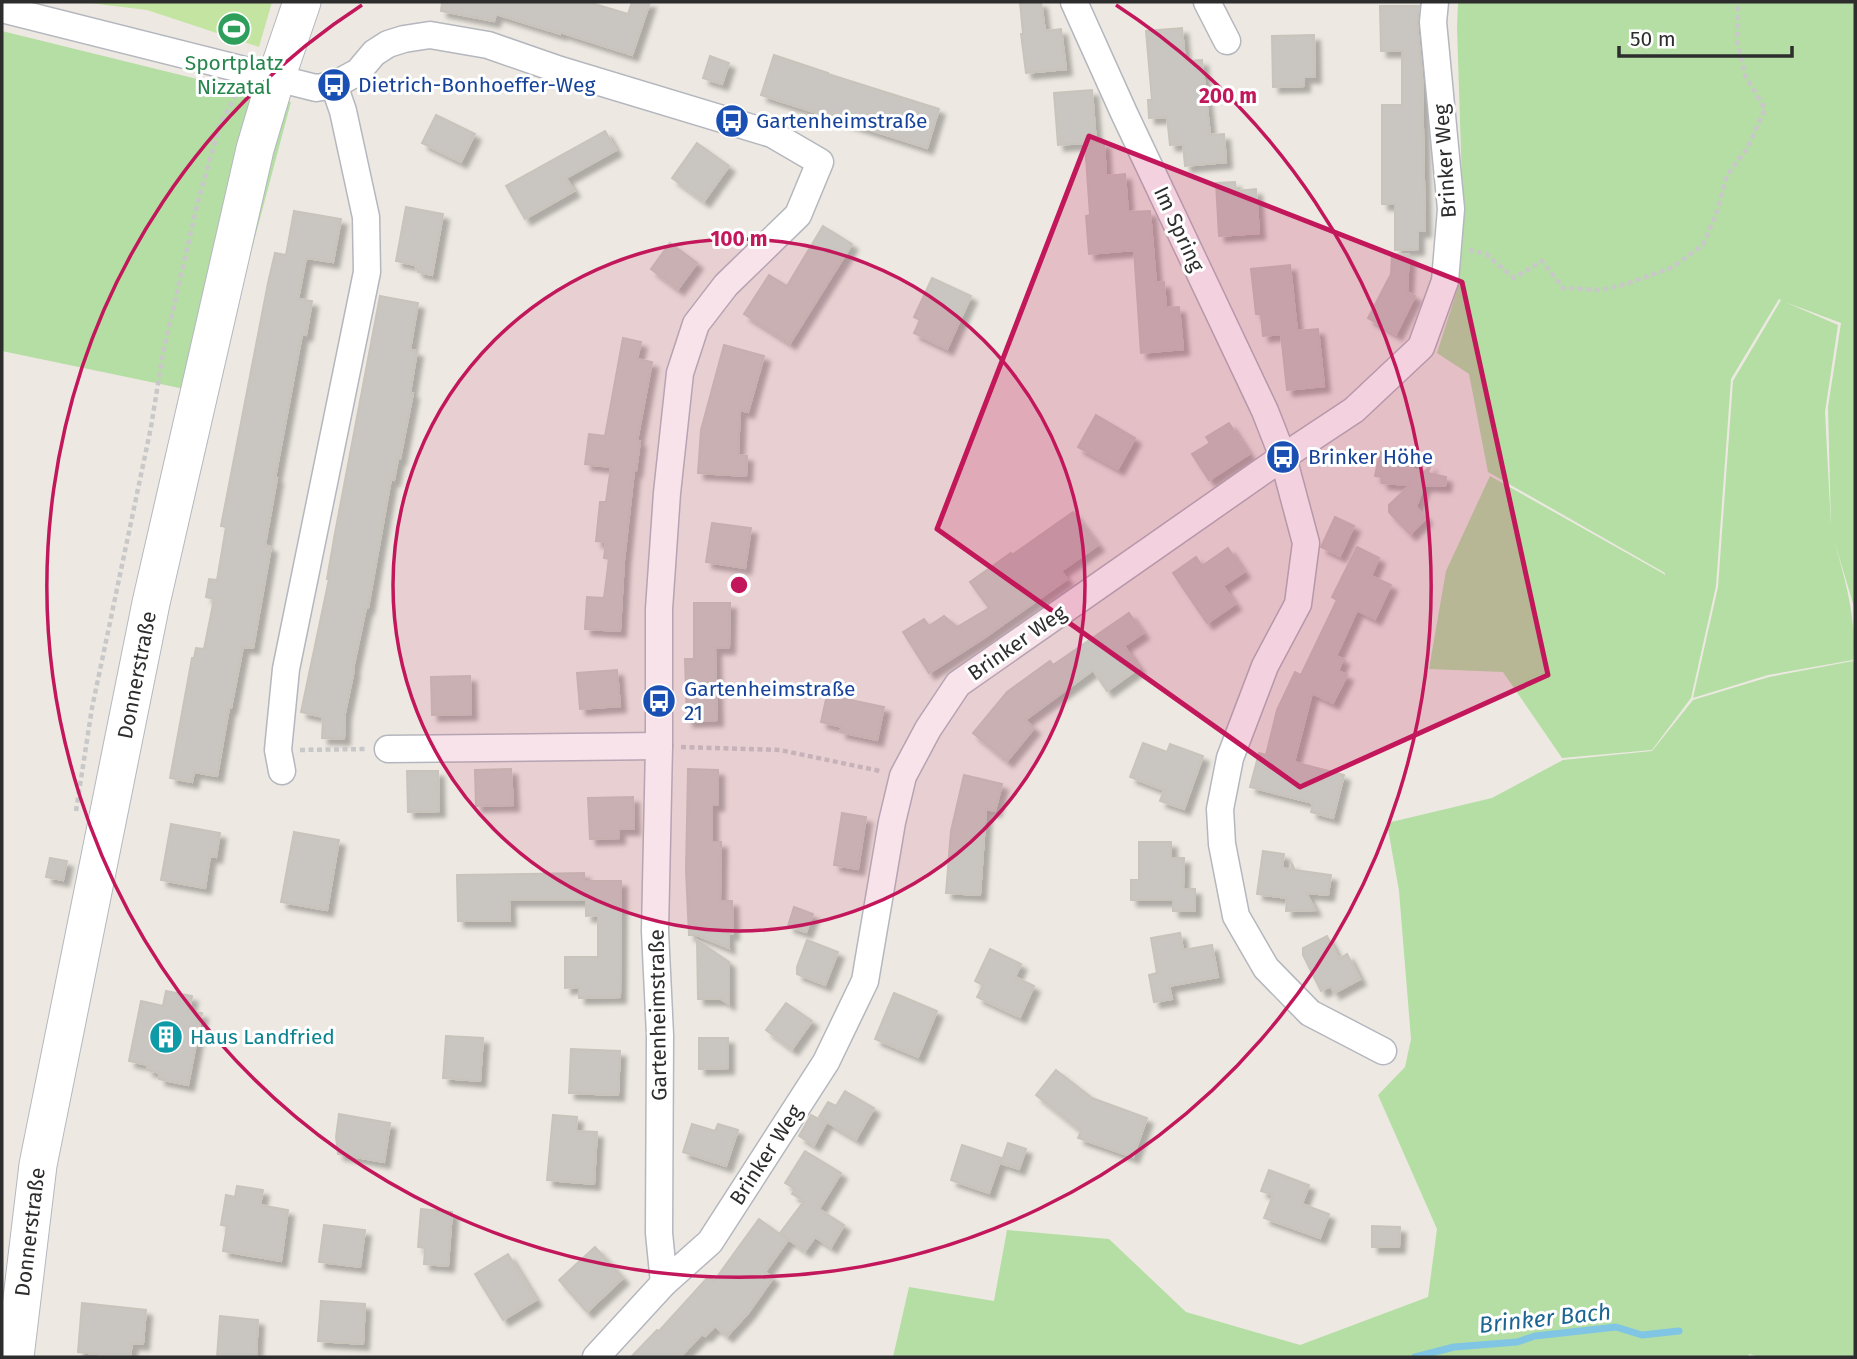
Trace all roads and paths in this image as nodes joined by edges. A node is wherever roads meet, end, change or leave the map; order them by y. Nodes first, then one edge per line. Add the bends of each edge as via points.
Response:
1 (302, 2) edge
2 (1074, 2) edge
3 (1207, 2) edge
4 (1435, 2) edge
5 (1738, 2) edge
6 (2, 9) edge
7 (1227, 41) dead end
8 (276, 78) junction
9 (334, 85) junction
10 (1448, 244) junction
11 (1283, 457) junction
12 (659, 746) junction
13 (388, 749) joint
14 (280, 760) joint
15 (903, 776) junction
16 (1383, 1051) dead end
17 (664, 1283) junction
18 (15, 1357) edge
19 (596, 1357) edge

1 - 8 main road, Donnerstraße
2 - 11 street, Im Spring
3 - 7 street
4 - 10 street, Brinker Weg via 1433,22 1451,209
5 - 10 path via 1737,41 1745,75 1765,109 1747,149 1727,175 1703,245 1673,267 1601,290 1563,288 1542,261 1514,278 1486,254
6 - 8 street
8 - 9 street via 316,88
8 - 18 main road, Donnerstraße via 255,149 151,603 38,1165
9 - 12 street, Gartenheimstraße via 358,72 388,44 430,35 488,45 772,134 820,162 798,215 726,285 696,324 680,373 659,609
9 - 14 street via 366,217 367,272 286,669
10 - 11 street, Brinker Weg via 1445,281 1421,347 1354,410
11 - 15 street, Brinker Weg via 958,684
11 - 16 street via 1306,543 1298,604 1265,666 1230,758 1220,809 1222,844 1236,916 1266,968 1310,1013
12 - 13 street
12 - 15 path via 780,750
12 - 17 street, Gartenheimstraße via 655,931 660,1035 659,1233
13 - 14 path
15 - 17 street, Brinker Weg via 865,981 826,1062 710,1242
17 - 19 street, Brinker Weg

